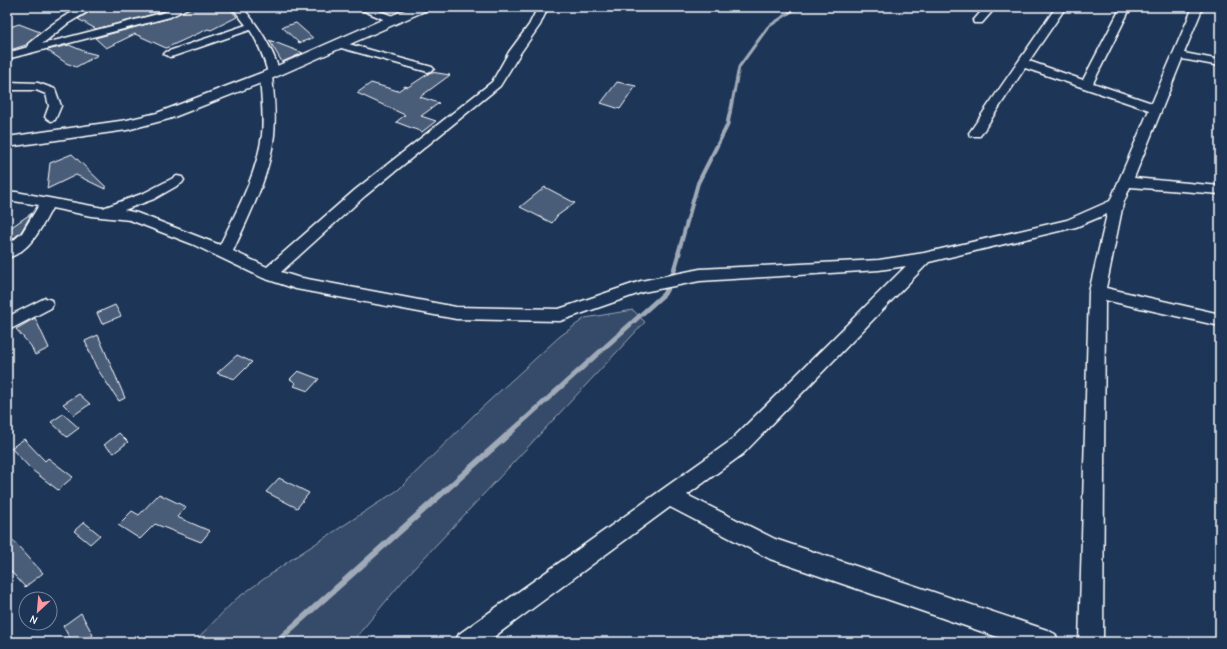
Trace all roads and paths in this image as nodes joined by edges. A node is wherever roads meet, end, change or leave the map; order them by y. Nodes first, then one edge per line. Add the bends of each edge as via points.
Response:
1 (185, 7) edge
2 (237, 7) edge
3 (360, 7) edge
4 (422, 7) edge
5 (543, 7) edge
6 (991, 7) edge
7 (1061, 7) edge
8 (1126, 7) edge
9 (1198, 7) edge
10 (82, 12) dead end
11 (394, 20) junction
12 (978, 21) dead end
13 (253, 26) junction
14 (338, 44) junction
15 (28, 51) junction
16 (170, 54) dead end
17 (1179, 55) junction
18 (7, 56) edge
19 (1023, 63) junction
20 (1220, 63) edge
21 (428, 69) dead end
22 (270, 74) junction
23 (1086, 85) junction
24 (7, 86) edge
25 (1157, 109) junction
26 (51, 117) dead end
27 (975, 134) dead end
28 (7, 142) edge
29 (177, 180) dead end
30 (1126, 182) junction
31 (1220, 190) edge
32 (7, 196) edge
33 (48, 202) junction
34 (1116, 204) junction
35 (104, 212) junction
36 (7, 253) edge
37 (224, 254) junction
38 (924, 258) junction
39 (269, 274) junction
40 (1097, 292) junction
41 (45, 304) dead end
42 (1220, 320) edge
43 (7, 325) edge
44 (669, 496) junction
45 (467, 642) edge
46 (1047, 642) edge
47 (1091, 642) edge

1 - 15 street via 166,15
2 - 13 street
3 - 11 street
4 - 11 street
5 - 39 street via 535,25 496,84 365,188
6 - 12 street
7 - 19 street
8 - 23 street
9 - 17 street
10 - 15 street via 63,22
11 - 14 street
13 - 16 street
13 - 22 street via 267,47
14 - 21 street
14 - 22 street
15 - 18 street
17 - 20 street
17 - 25 street
19 - 23 street
19 - 27 street
22 - 28 street via 148,121
22 - 37 street via 268,135 264,153 246,207
23 - 25 street
24 - 26 street via 38,87 51,92 55,106
25 - 30 street
29 - 35 street via 149,196
30 - 31 street
30 - 34 street
32 - 33 street
33 - 35 street
33 - 36 street via 28,238
34 - 38 street via 1071,224
34 - 40 street
35 - 37 street via 132,216 197,240
37 - 39 street
38 - 39 street via 879,265 700,275 641,288 560,314 456,313 296,283
38 - 44 street via 736,448
40 - 42 street
40 - 47 street
41 - 43 street
44 - 45 street
44 - 46 street via 770,548

